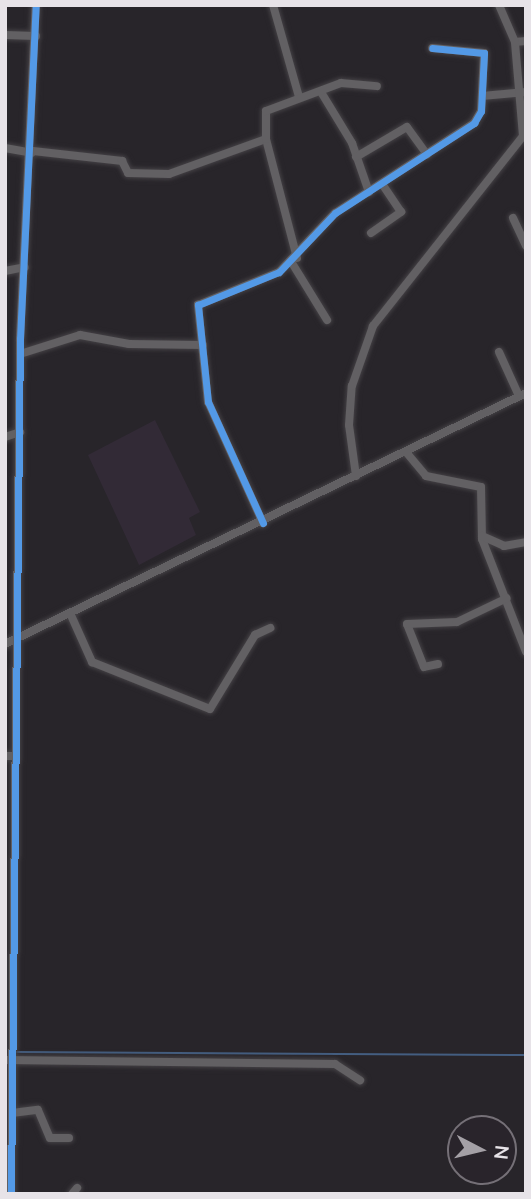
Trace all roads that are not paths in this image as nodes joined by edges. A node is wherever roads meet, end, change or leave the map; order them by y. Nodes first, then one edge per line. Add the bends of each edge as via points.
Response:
1 (36, 5) edge
2 (273, 5) edge
3 (499, 5) edge
4 (5, 35) edge
5 (36, 36) junction
6 (526, 41) edge
7 (515, 42) junction
8 (432, 48) dead end
9 (377, 86) dead end
10 (321, 92) junction
11 (524, 92) edge
12 (482, 96) junction
13 (299, 97) junction
14 (266, 139) junction
15 (5, 148) edge
16 (32, 152) junction
17 (427, 155) junction
18 (356, 157) junction
19 (382, 184) junction
20 (369, 192) junction
21 (513, 218) dead end
22 (371, 233) dead end
23 (526, 246) edge
24 (294, 260) junction
25 (25, 267) junction
26 (5, 271) edge
27 (327, 320) dead end
28 (203, 345) junction
29 (499, 352) dead end
30 (20, 355) junction
31 (522, 395) edge
32 (20, 432) junction
33 (5, 437) edge
34 (406, 452) junction
35 (356, 476) junction
36 (263, 523) junction
37 (482, 536) junction
38 (526, 542) edge
39 (507, 598) junction
40 (70, 614) junction
41 (270, 628) dead end
42 (17, 639) junction
43 (5, 644) edge
44 (526, 652) edge
45 (438, 664) dead end
46 (5, 756) edge
47 (16, 756) junction
48 (10, 927) edge
49 (10, 1056) edge
50 (360, 1080) dead end
51 (12, 1113) junction
52 (69, 1138) dead end
53 (12, 1194) edge

1 - 5 street
2 - 13 street
3 - 7 street
4 - 5 street
5 - 16 street
6 - 7 street
7 - 11 street
8 - 12 street via 484,53
9 - 10 street via 347,83
10 - 13 street
10 - 18 street
11 - 12 street
11 - 35 street via 524,128 516,152 388,304 365,343 349,425
12 - 17 street via 474,123
13 - 14 street via 267,110
14 - 16 street via 169,174 128,173 122,161
14 - 24 street
15 - 16 street
16 - 25 street
17 - 18 street via 407,127
17 - 19 street
18 - 20 street
19 - 20 street
19 - 22 street via 401,212
20 - 24 street via 335,213
21 - 23 street
24 - 27 street
24 - 28 street via 264,280 199,303
25 - 26 street
25 - 30 street
28 - 30 street via 129,344 80,335
28 - 36 street via 208,401
29 - 31 street
30 - 32 street
31 - 34 street
32 - 33 street
32 - 42 street
34 - 35 street
34 - 37 street via 426,476 481,487
35 - 36 street
36 - 40 street
37 - 38 street via 505,546
37 - 39 street
39 - 44 street
39 - 45 street via 457,622 407,625 424,667
40 - 41 street via 92,662 210,709 255,635
40 - 42 street
42 - 43 street
42 - 47 street
46 - 47 street
47 - 48 street
48 - 49 street
49 - 50 street via 335,1064
49 - 51 street
51 - 52 street via 38,1110 50,1138
51 - 53 street

